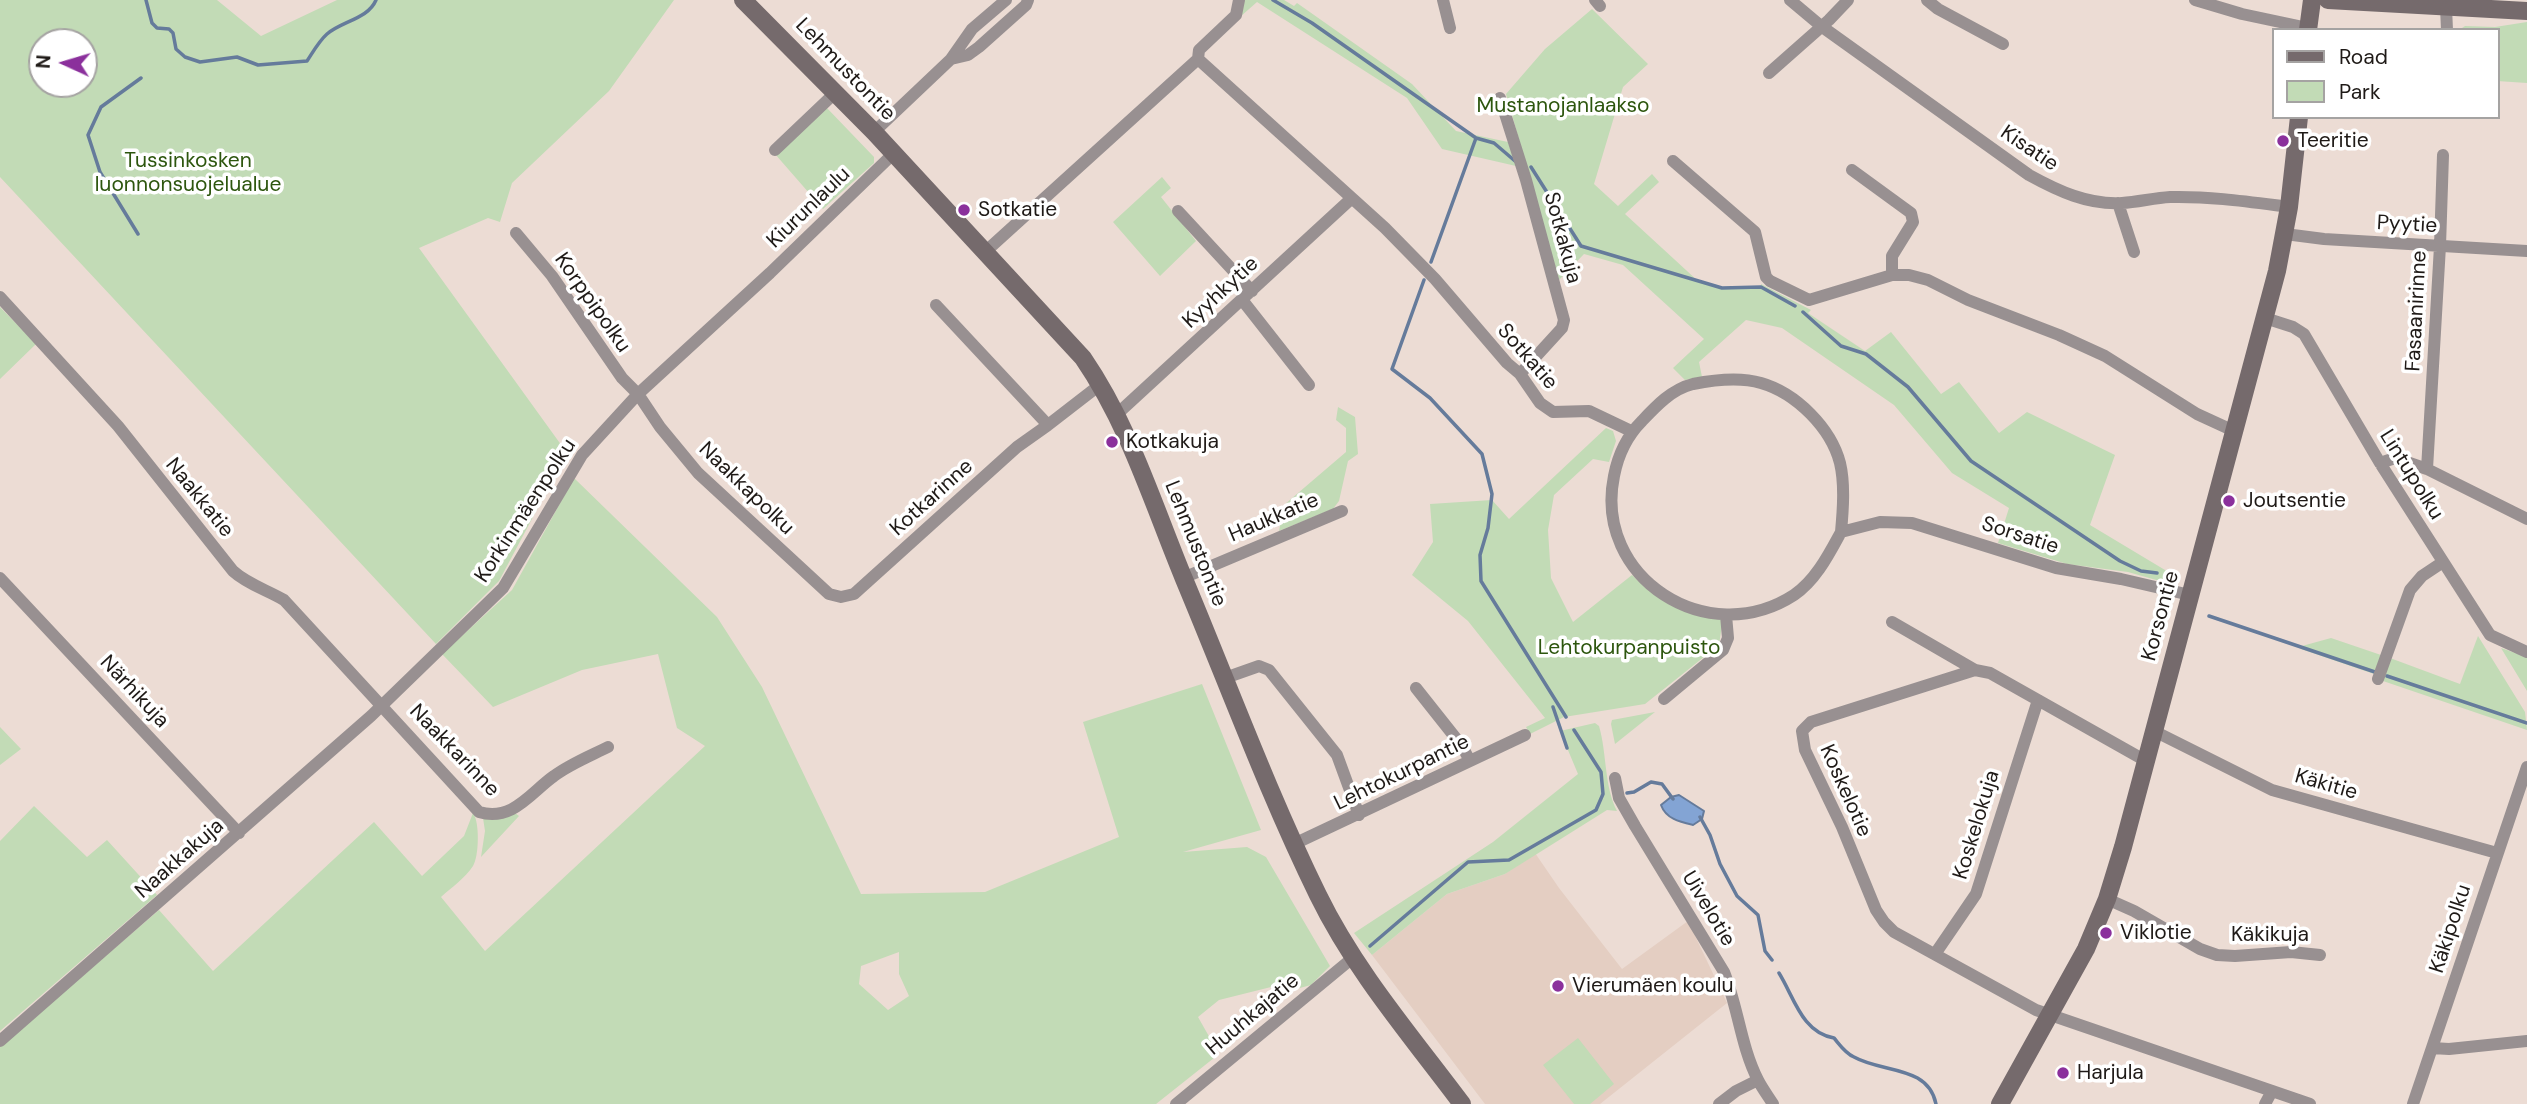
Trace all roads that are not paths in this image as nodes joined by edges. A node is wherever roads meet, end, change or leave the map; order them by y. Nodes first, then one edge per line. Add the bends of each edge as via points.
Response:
1 (743, 0) edge
2 (1006, 0) edge
3 (1028, 0) edge
4 (1239, 0) edge
5 (1443, 0) edge
6 (1790, 0) edge
7 (1848, 0) edge
8 (1927, 0) edge
9 (2195, 0) edge
10 (2312, 0) edge
11 (2328, 0) edge
12 (2446, 7) junction
13 (2527, 11) edge
14 (1821, 26) junction
15 (1450, 28) dead end
16 (2304, 28) edge
17 (2308, 28) edge
18 (2447, 28) edge
19 (2003, 44) dead end
20 (951, 59) junction
21 (1198, 59) junction
22 (1769, 73) dead end
23 (836, 92) junction
24 (1500, 98) dead end
25 (2299, 119) edge
26 (874, 132) junction
27 (775, 150) dead end
28 (893, 153) junction
29 (2443, 155) dead end
30 (1673, 161) dead end
31 (1852, 170) dead end
32 (1352, 198) junction
33 (2118, 203) junction
34 (2289, 207) junction
35 (1178, 211) dead end
36 (516, 233) dead end
37 (2285, 234) junction
38 (2440, 246) junction
39 (2527, 251) edge
40 (985, 252) junction
41 (2134, 252) dead end
42 (1892, 275) junction
43 (1247, 296) junction
44 (0, 297) edge
45 (936, 305) dead end
46 (2265, 318) junction
47 (1520, 374) junction
48 (1101, 384) junction
49 (1309, 385) dead end
50 (638, 394) junction
51 (1116, 415) junction
52 (1048, 425) junction
53 (2234, 430) junction
54 (1631, 432) junction
55 (2379, 463) junction
56 (2427, 470) junction
57 (1342, 511) dead end
58 (2527, 519) edge
59 (1840, 531) junction
60 (2443, 562) junction
61 (0, 578) edge
62 (1183, 578) junction
63 (2190, 594) junction
64 (841, 597) joint
65 (1726, 615) junction
66 (1892, 622) dead end
67 (2527, 652) edge
68 (1975, 670) junction
69 (1225, 678) junction
70 (2378, 679) dead end
71 (1416, 688) dead end
72 (1664, 699) dead end
73 (2038, 700) junction
74 (382, 705) junction
75 (2154, 731) junction
76 (1525, 736) dead end
77 (608, 747) dead end
78 (1470, 761) junction
79 (2147, 761) junction
80 (2527, 767) edge
81 (1615, 778) dead end
82 (1359, 815) junction
83 (239, 833) junction
84 (1294, 844) junction
85 (2497, 853) junction
86 (2107, 899) junction
87 (1934, 954) junction
88 (2320, 955) dead end
89 (1354, 956) junction
90 (2051, 1014) junction
91 (0, 1041) edge
92 (2527, 1041) edge
93 (2432, 1048) junction
94 (1758, 1080) junction
95 (2272, 1091) junction
96 (1460, 1103) edge
97 (1176, 1104) edge
98 (1719, 1104) edge
99 (1773, 1104) edge
100 (2000, 1104) edge
101 (2265, 1104) edge
102 (2310, 1104) edge
103 (2413, 1104) edge

1 - 23 main road, Lehmustontie
2 - 20 street via 972,29
3 - 20 street via 979,47
4 - 21 street via 1236,16 1199,50
5 - 15 street
6 - 14 street, Kisatie
7 - 14 street
8 - 19 street
9 - 16 street
10 - 17 main road
11 - 12 main road
12 - 13 main road
12 - 18 street
14 - 22 street
14 - 33 street, Kisatie via 2029,175 2083,199
20 - 26 street
21 - 32 street, Sotkatie
21 - 40 street
23 - 26 main road, Lehmustontie
23 - 27 street
24 - 47 street, Sotkakuja via 1564,320 1562,328
25 - 34 main road, Korsontie
26 - 28 main road, Lehmustontie
28 - 40 main road, Lehmustontie
28 - 50 street, Kiurunlaulu
29 - 38 street, Fasaanirinne
30 - 42 street via 1755,232 1766,277 1800,297 1815,299
31 - 42 street via 1911,213 1913,222 1892,256
32 - 43 street, Kyyhkytie
32 - 47 street, Sotkatie via 1435,279
33 - 34 street, Kisatie via 2169,197
33 - 41 street
34 - 37 main road, Korsontie
35 - 43 street
36 - 50 street, Korppipolku via 552,276 622,379
37 - 38 street, Pyytie
37 - 46 main road, Korsontie
38 - 39 street, Pyytie
38 - 56 street, Fasaanirinne
40 - 48 main road, Lehmustontie via 1083,358
42 - 53 street via 1928,280 2085,346 2197,414
43 - 49 street
43 - 51 street, Kyyhkytie
44 - 74 street, Naakkatie via 118,426 233,571 284,600
45 - 52 street
46 - 53 main road, Korsontie
46 - 55 street, Lintupolku via 2304,334
47 - 54 street, Sotkatie via 1540,403 1553,412 1589,411
48 - 51 main road, Lehmustontie
48 - 52 street
50 - 64 street, Naakkapolku via 698,473 829,594
50 - 74 street, Korkinmäenpolku via 582,455 503,588
51 - 62 main road, Lehmustontie
52 - 64 street, Kotkarinne via 1017,447 854,594
53 - 63 main road, Korsontie
54 - 59 street via 1662,400 1689,385 1732,380 1761,383 1783,393 1821,425 1835,449 1843,514
54 - 65 street via 1617,458 1612,486 1611,511 1618,541 1646,582 1672,602
55 - 56 street via 2395,458
55 - 60 street, Lintupolku
56 - 58 street
57 - 62 street, Haukkatie
59 - 63 street, Sorsatie via 1880,522 1912,523 2056,568
59 - 65 street via 1826,560 1795,594 1750,613
60 - 67 street, Lintupolku via 2490,635
60 - 70 street via 2410,590
61 - 83 street, Närhikuja
62 - 69 main road, Lehmustontie
63 - 75 main road, Korsontie
65 - 72 street via 1728,638 1723,650
66 - 68 street
68 - 73 street via 1990,673
68 - 87 street, Koskelotie via 1811,722 1802,731 1805,750 1876,910 1894,932
69 - 82 street via 1259,666 1269,670 1337,755
69 - 84 main road, Lehmustontie
71 - 78 street
73 - 79 street
73 - 87 street, Koskelokuja via 1976,894
74 - 77 street, Naakkarinne via 480,812 490,815 524,803 554,775
74 - 83 street, Naakkakuja
75 - 79 main road, Korsontie
75 - 85 street, Käkitie via 2272,790
76 - 78 street, Lehtokurpantie
78 - 82 street, Lehtokurpantie
79 - 86 main road, Korsontie
80 - 85 street, Käkipolku
81 - 94 street, Uivelotie via 1619,798 1724,972
82 - 84 street, Lehtokurpantie
83 - 91 street, Naakkakuja
84 - 89 main road, Lehmustontie
85 - 93 street, Käkipolku
86 - 88 street, Käkikuja via 2217,955
86 - 90 main road, Korsontie
87 - 90 street, Koskelotie
89 - 96 main road, Lehmustontie
89 - 97 street, Huuhkajatie
90 - 95 street
90 - 100 main road, Korsontie
92 - 93 street
93 - 103 street, Käkipolku
94 - 98 street
94 - 99 street, Uivelotie
95 - 101 street
95 - 102 street

